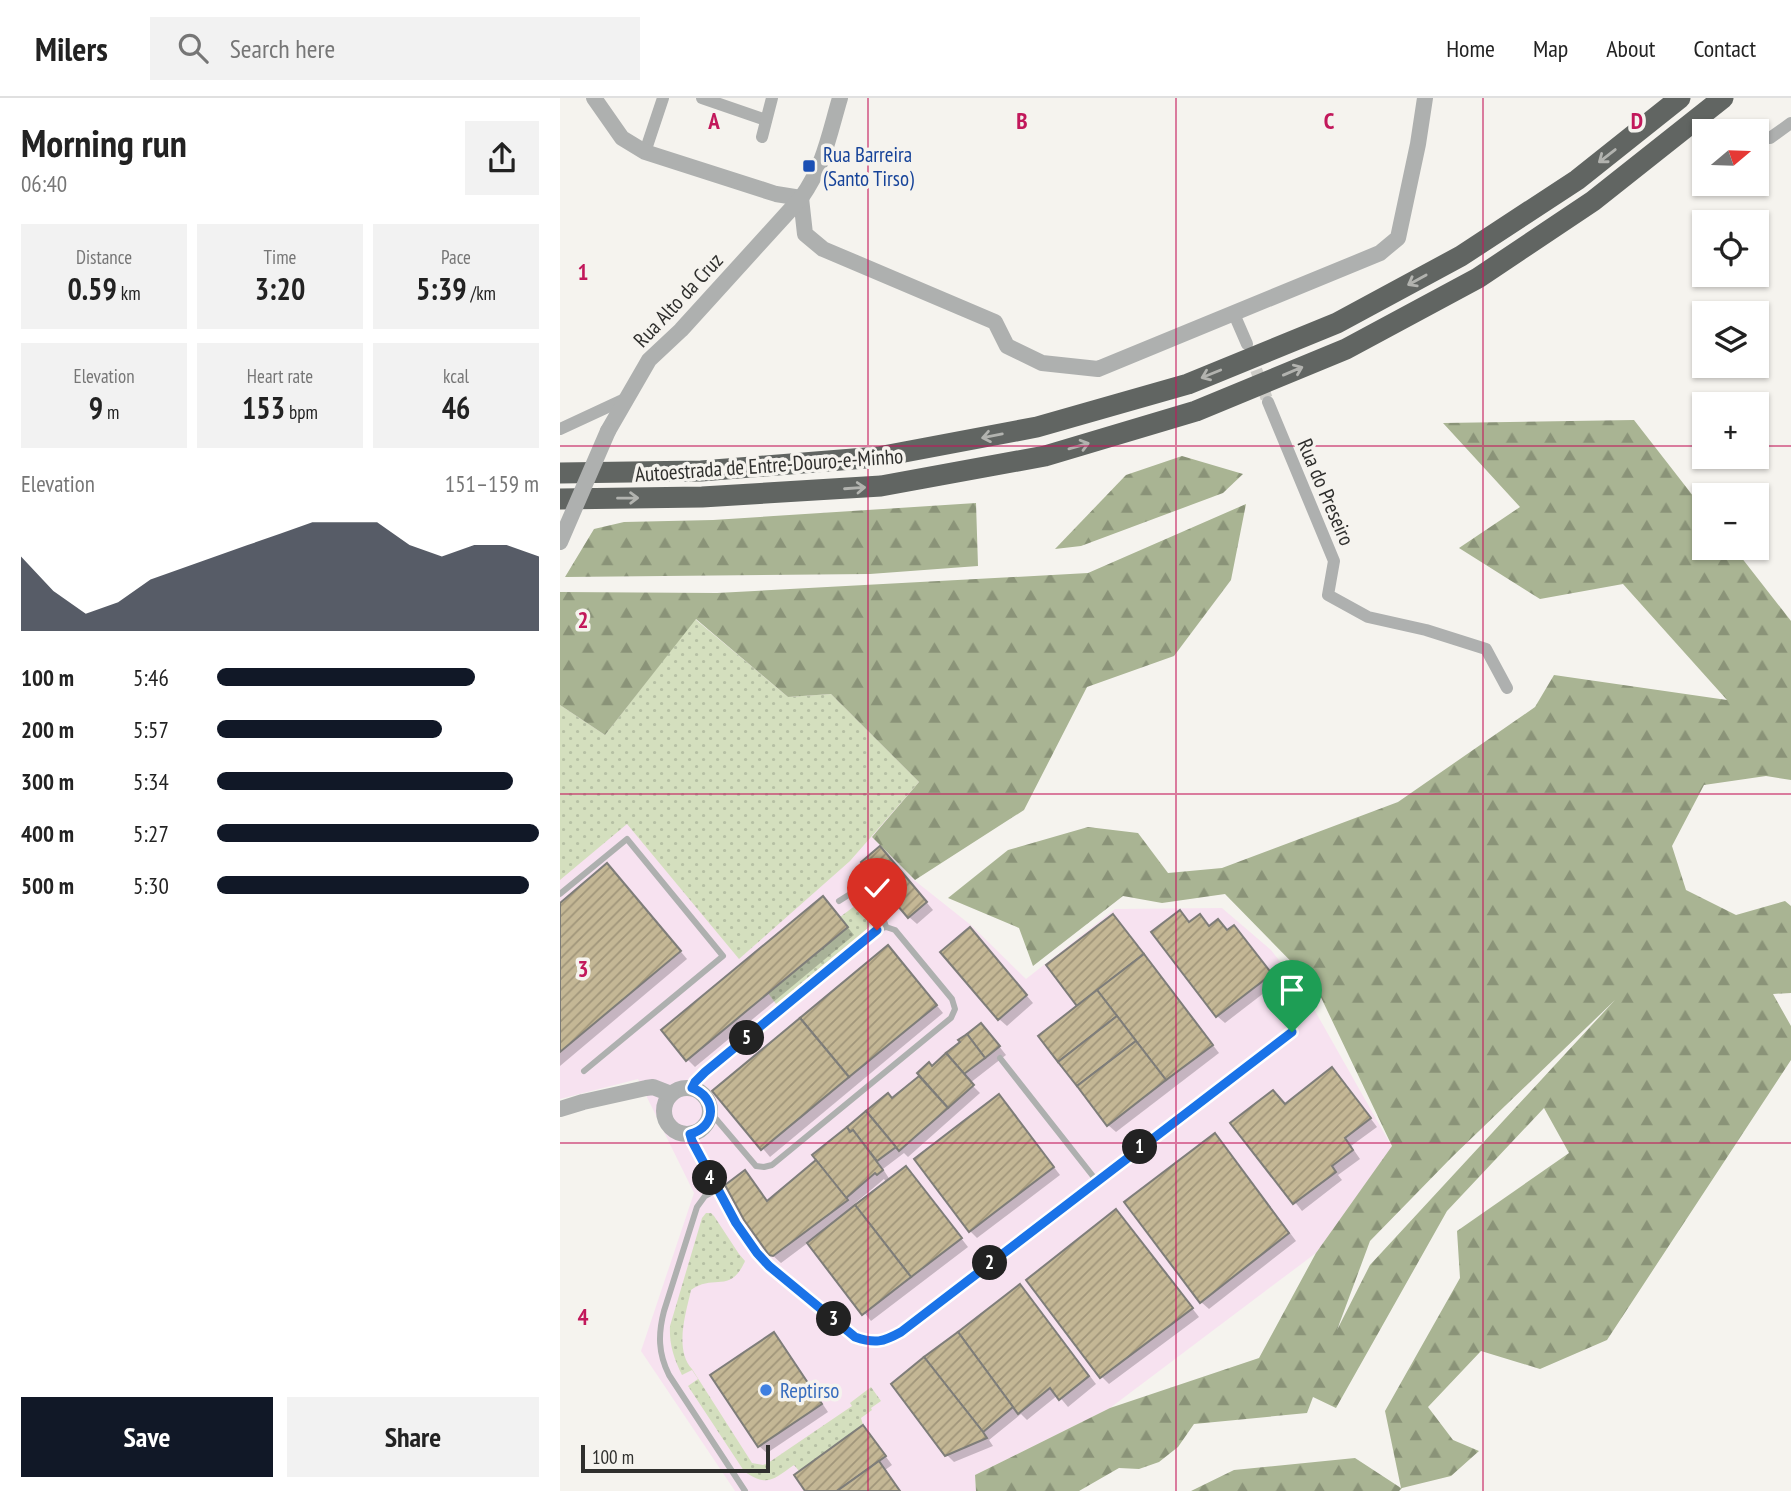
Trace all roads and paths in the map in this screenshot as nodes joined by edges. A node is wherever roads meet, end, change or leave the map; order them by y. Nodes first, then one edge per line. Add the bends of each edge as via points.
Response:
1 (594, 98) edge
2 (663, 98) edge
3 (702, 98) edge
4 (772, 98) edge
5 (840, 98) edge
6 (1425, 98) edge
7 (1680, 98) edge
8 (1723, 98) edge
9 (766, 120) junction
10 (1791, 123) edge
11 (762, 137) dead end
12 (1770, 138) dead end
13 (645, 152) junction
14 (800, 198) junction
15 (1234, 314) junction
16 (1247, 344) tunnel mouth
17 (627, 398) junction
18 (1268, 402) tunnel mouth
19 (560, 429) edge
20 (560, 473) edge
21 (560, 499) edge
22 (560, 542) edge
23 (1507, 688) dead end
24 (560, 894) edge
25 (839, 901) dead end
26 (886, 927) junction
27 (1292, 1032) dead end
28 (1000, 1058) dead end
29 (584, 1071) dead end
30 (692, 1088) junction
31 (671, 1094) junction
32 (560, 1109) edge
33 (710, 1117) junction
34 (690, 1134) junction
35 (1096, 1181) junction
36 (716, 1190) junction
37 (745, 1491) edge

1 - 13 street via 622,138
2 - 13 street
3 - 9 street
4 - 9 street
5 - 14 street, Rua Alto da Cruz via 822,162
6 - 15 street via 1398,238 1380,253
7 -> 20 highway, Autoestrada de Entre-Douro-e-Minho via 1577,180 1461,256 1337,323 1188,384 1037,427 878,457 701,471
21 -> 8 highway, Autoestrada de Entre-Douro-e-Minho via 702,498 881,486 1045,456 1196,411 1346,349 1478,278 1592,201
9 - 11 street
10 - 12 street
13 - 14 street
14 - 15 street via 805,234 823,249 995,321 1007,346 1042,363 1098,369
14 - 17 street, Rua Alto da Cruz via 649,360
15 - 16 street
17 - 19 street
17 - 22 street, Rua Alto da Cruz, bridge
18 - 23 street, Rua do Preseiro via 1334,561 1328,595 1368,617 1486,649
24 - 29 lane via 627,839 723,956
25 - 26 lane via 858,888 883,915
26 - 30 lane via 705,1072
26 - 33 lane via 895,930 952,999 951,1018 772,1166 756,1166
27 - 35 lane
28 - 35 lane
30 - 31 street
30 - 33 street via 706,1098
31 - 32 street via 653,1087
31 - 34 street via 664,1108 667,1123 679,1133
33 - 34 street via 700,1131
34 - 36 lane
35 - 36 lane via 901,1332 877,1342 855,1337 769,1266 750,1245
36 - 37 lane via 697,1207 664,1311 659,1344 669,1375

